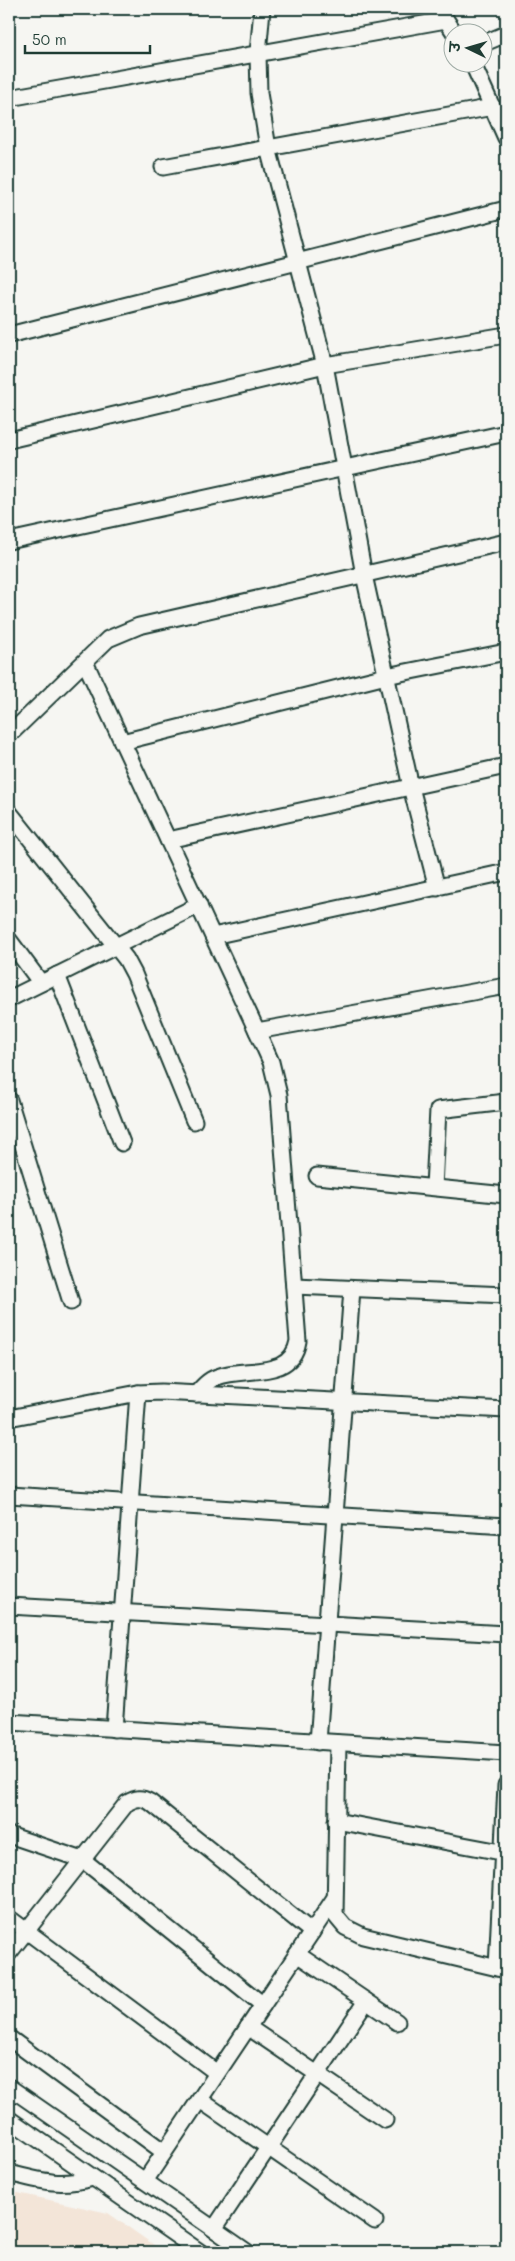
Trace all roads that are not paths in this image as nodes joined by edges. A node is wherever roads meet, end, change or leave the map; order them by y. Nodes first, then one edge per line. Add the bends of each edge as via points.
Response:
1 (262, 9) edge
2 (446, 20) edge
3 (506, 34) edge
4 (492, 40) edge
5 (258, 54) junction
6 (477, 72) edge
7 (9, 98) edge
8 (493, 107) junction
9 (503, 122) edge
10 (506, 138) edge
11 (268, 148) junction
12 (162, 167) dead end
13 (506, 209) edge
14 (297, 262) junction
15 (9, 335) edge
16 (506, 335) edge
17 (325, 365) junction
18 (506, 434) edge
19 (9, 440) edge
20 (344, 469) junction
21 (9, 541) edge
22 (506, 542) edge
23 (364, 574) junction
24 (506, 652) edge
25 (85, 662) junction
26 (386, 676) junction
27 (9, 735) edge
28 (122, 742) junction
29 (506, 766) edge
30 (411, 787) junction
31 (9, 812) edge
32 (168, 840) junction
33 (506, 872) edge
34 (437, 888) junction
35 (199, 906) junction
36 (213, 936) junction
37 (9, 940) edge
38 (116, 945) junction
39 (56, 975) junction
40 (41, 983) junction
41 (506, 986) edge
42 (9, 999) edge
43 (257, 1030) junction
44 (9, 1100) edge
45 (506, 1102) edge
46 (194, 1121) dead end
47 (122, 1143) dead end
48 (317, 1176) dead end
49 (434, 1188) junction
50 (506, 1195) edge
51 (294, 1286) junction
52 (352, 1289) junction
53 (506, 1295) edge
54 (71, 1302) dead end
55 (138, 1393) junction
56 (196, 1394) junction
57 (343, 1401) junction
58 (506, 1410) edge
59 (9, 1418) edge
60 (9, 1495) edge
61 (130, 1503) junction
62 (335, 1515) junction
63 (506, 1526) edge
64 (9, 1606) edge
65 (122, 1612) junction
66 (327, 1624) junction
67 (506, 1634) edge
68 (9, 1722) edge
69 (114, 1729) junction
70 (318, 1742) junction
71 (338, 1743) junction
72 (506, 1753) edge
73 (506, 1785) edge
74 (336, 1821) junction
75 (9, 1835) edge
76 (505, 1852) edge
77 (83, 1860) junction
78 (334, 1899) junction
79 (9, 1918) edge
80 (26, 1931) junction
81 (312, 1932) junction
82 (9, 1953) edge
83 (297, 1954) junction
84 (502, 1969) edge
85 (366, 2002) junction
86 (263, 2005) junction
87 (397, 2022) dead end
88 (248, 2027) junction
89 (9, 2038) edge
90 (217, 2073) junction
91 (318, 2074) junction
92 (9, 2087) edge
93 (200, 2100) junction
94 (9, 2119) edge
95 (385, 2120) dead end
96 (268, 2148) junction
97 (164, 2152) junction
98 (9, 2174) edge
99 (93, 2178) junction
100 (145, 2181) junction
101 (375, 2221) dead end
102 (214, 2229) junction
103 (200, 2252) edge
104 (247, 2252) edge

1 - 5 street
2 - 5 street
3 - 4 street
5 - 7 street
5 - 11 street via 259,93
6 - 8 street
8 - 9 street
8 - 11 street
9 - 10 street
11 - 12 street
11 - 14 street
13 - 14 street
14 - 15 street
14 - 17 street
16 - 17 street
17 - 19 street
17 - 20 street
18 - 20 street
20 - 21 street
20 - 23 street
22 - 23 street
23 - 25 street via 139,626 108,639
23 - 26 street
24 - 26 street
25 - 27 street
25 - 28 street
26 - 28 street
26 - 30 street
28 - 32 street
29 - 30 street
30 - 32 street
30 - 34 street
31 - 38 street
32 - 35 street
33 - 34 street
34 - 36 street
35 - 36 street
35 - 38 street
36 - 43 street
37 - 40 street
38 - 39 street
38 - 46 street via 134,974
39 - 40 street
39 - 47 street
40 - 42 street
41 - 43 street
43 - 51 street via 271,1062 279,1095
44 - 54 street
45 - 49 street via 438,1110
48 - 49 street
49 - 50 street
51 - 52 street
51 - 56 street via 298,1341 290,1360 278,1367 218,1376
52 - 53 street
52 - 57 street
55 - 56 street
55 - 59 street
55 - 61 street
56 - 57 street
57 - 58 street
57 - 62 street
60 - 61 street
61 - 62 street
61 - 65 street
62 - 63 street
62 - 66 street
64 - 65 street
65 - 66 street
65 - 69 street
66 - 67 street
66 - 70 street
68 - 69 street
69 - 70 street
70 - 71 street
71 - 72 street
71 - 74 street
73 - 76 street
74 - 76 street
74 - 78 street
75 - 77 street
76 - 84 street
77 - 80 street
77 - 81 street via 127,1803 142,1798
77 - 86 street
78 - 81 street
78 - 84 street via 335,1915 345,1927 363,1936
79 - 80 street
80 - 82 street
80 - 90 street
81 - 83 street
83 - 85 street
83 - 86 street
85 - 87 street
85 - 91 street
86 - 88 street
88 - 90 street
88 - 91 street
89 - 97 street
90 - 93 street
91 - 95 street
91 - 96 street
92 - 100 street
93 - 96 street
93 - 97 street
94 - 99 street
96 - 101 street
96 - 102 street
97 - 100 street
98 - 99 street via 59,2184
99 - 103 street
100 - 102 street
102 - 104 street

